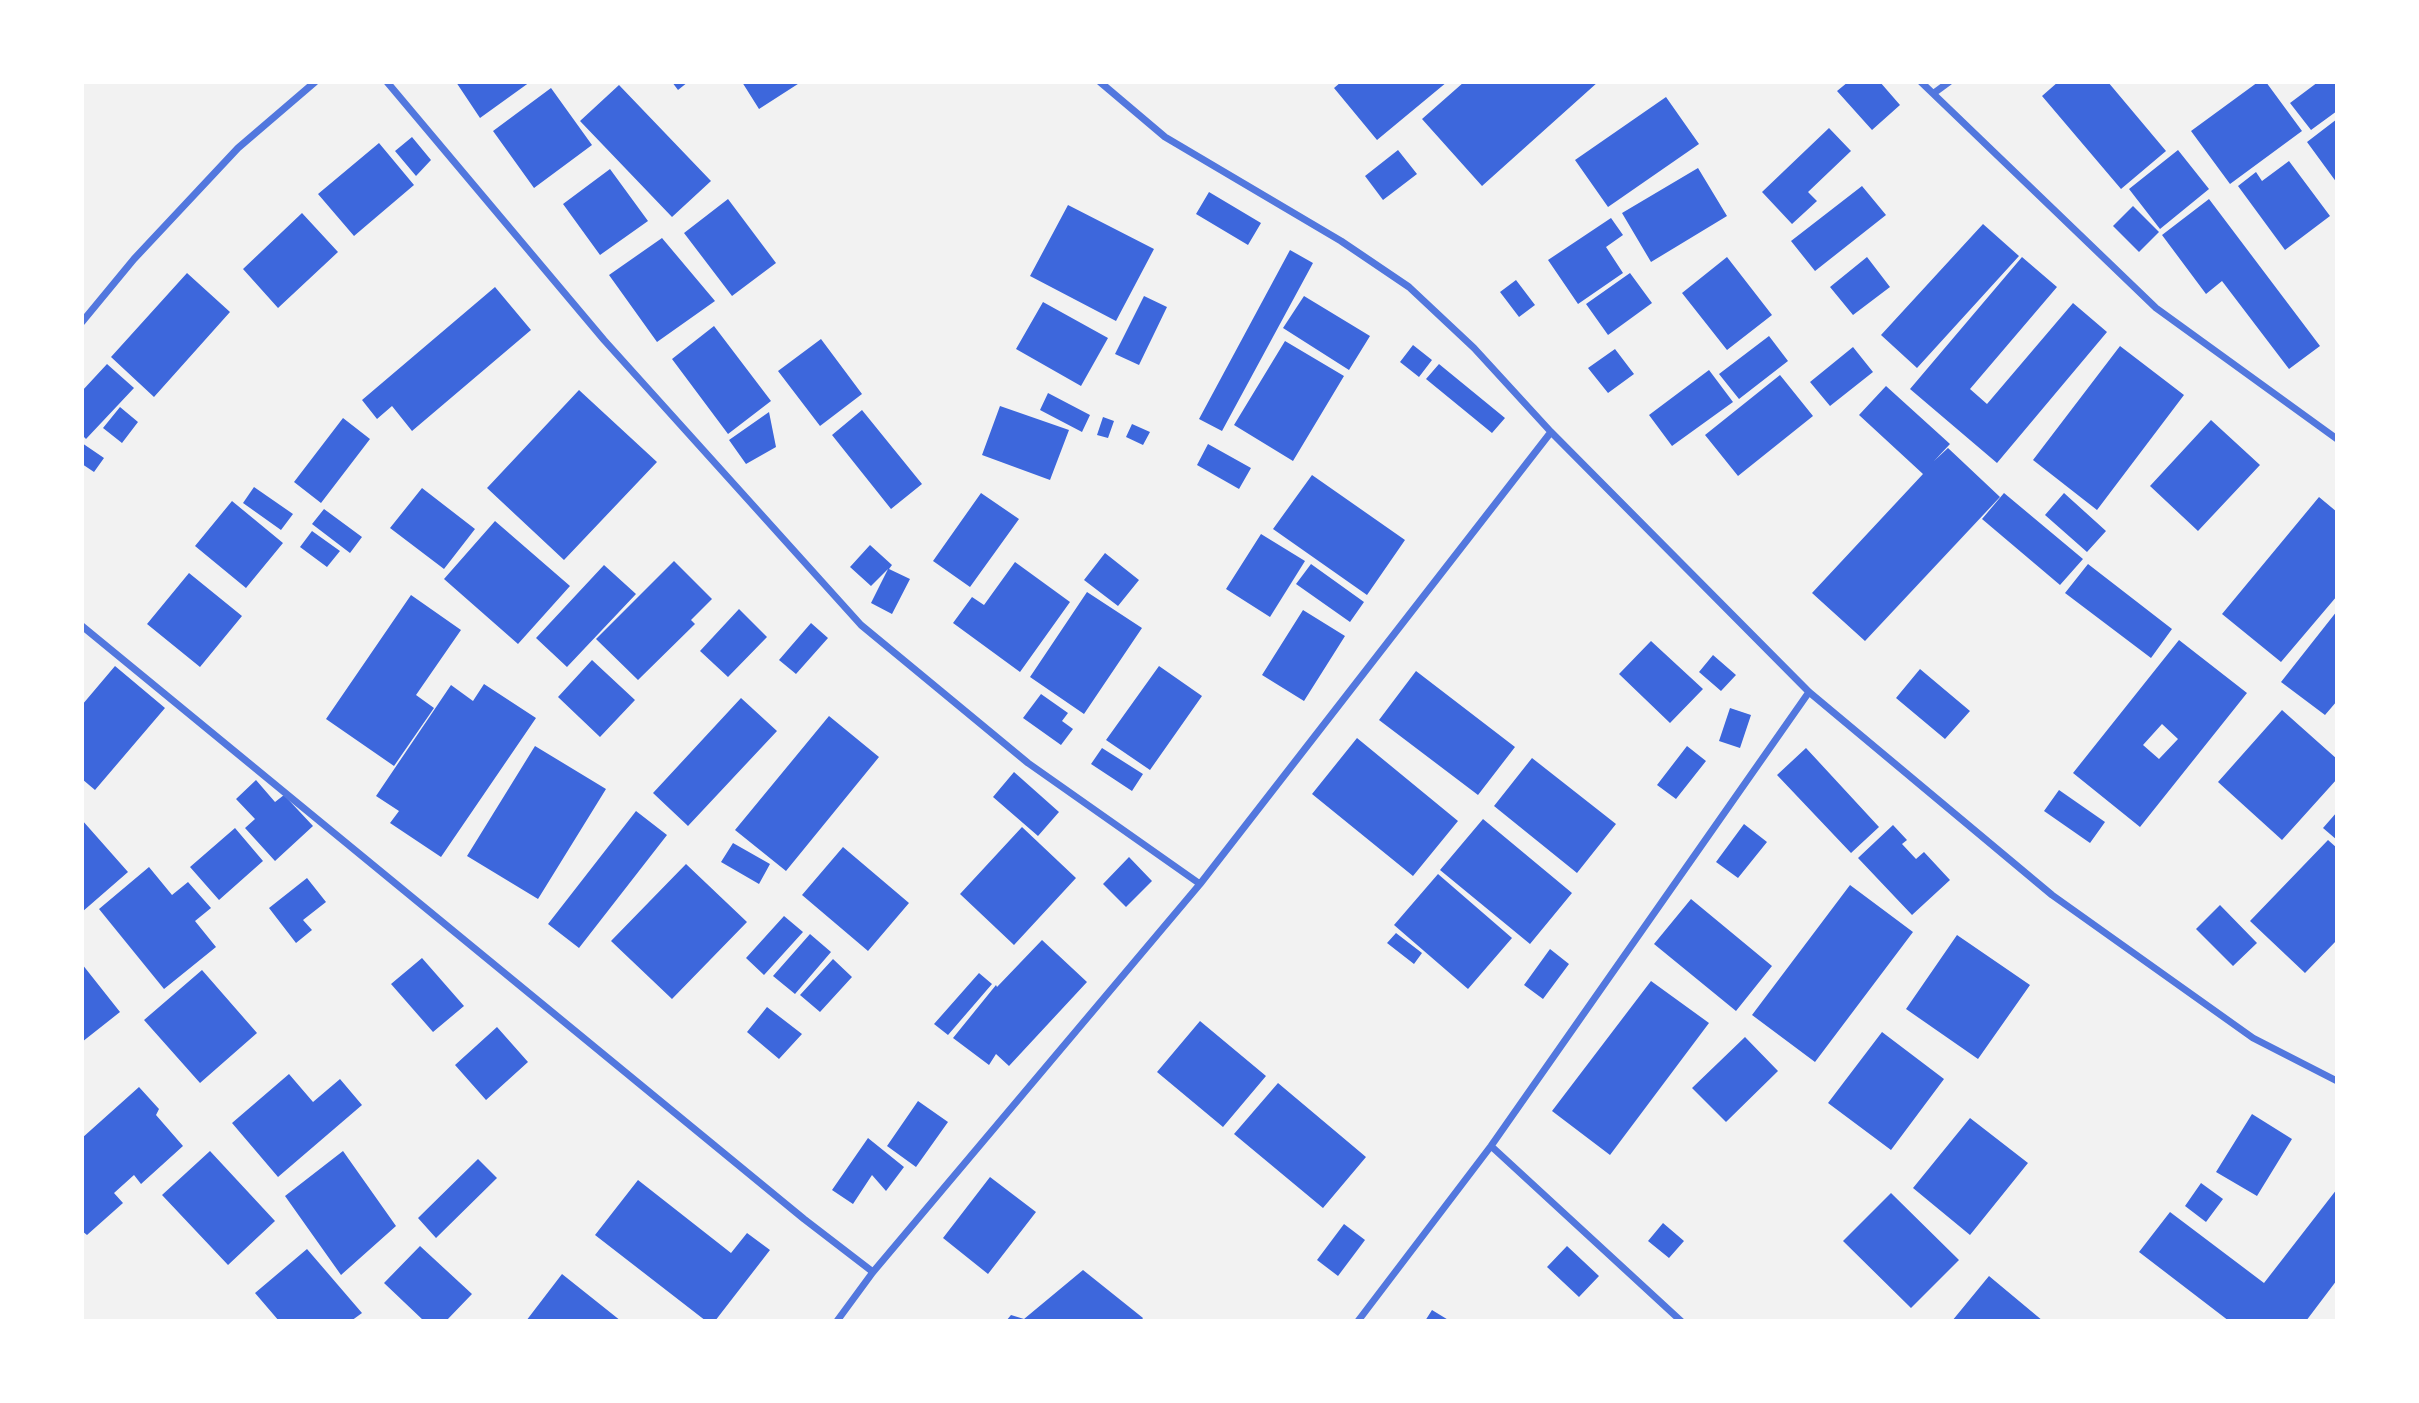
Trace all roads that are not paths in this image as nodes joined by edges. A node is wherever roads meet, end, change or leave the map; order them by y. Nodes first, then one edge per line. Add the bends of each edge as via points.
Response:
1 (315, 82) edge
2 (387, 82) edge
3 (1100, 82) edge
4 (1921, 82) edge
5 (1949, 82) edge
6 (1934, 93) junction
7 (82, 322) edge
8 (1551, 432) junction
9 (2335, 436) edge
10 (82, 626) edge
11 (1809, 692) junction
12 (1200, 884) junction
13 (2337, 1081) edge
14 (1491, 1146) junction
15 (873, 1272) junction
16 (837, 1321) edge
17 (1358, 1321) edge
18 (1681, 1321) edge

1 - 7 street via 238,148
2 - 12 street via 604,340 861,625 1028,764
3 - 8 street via 1165,138 1341,241 1409,287 1474,348
4 - 6 street
5 - 6 street
6 - 9 street via 2156,308
8 - 11 street
8 - 12 street
10 - 15 street
11 - 13 street via 2052,895 2253,1038
11 - 14 street
12 - 15 street
14 - 17 street
14 - 18 street
15 - 16 street

